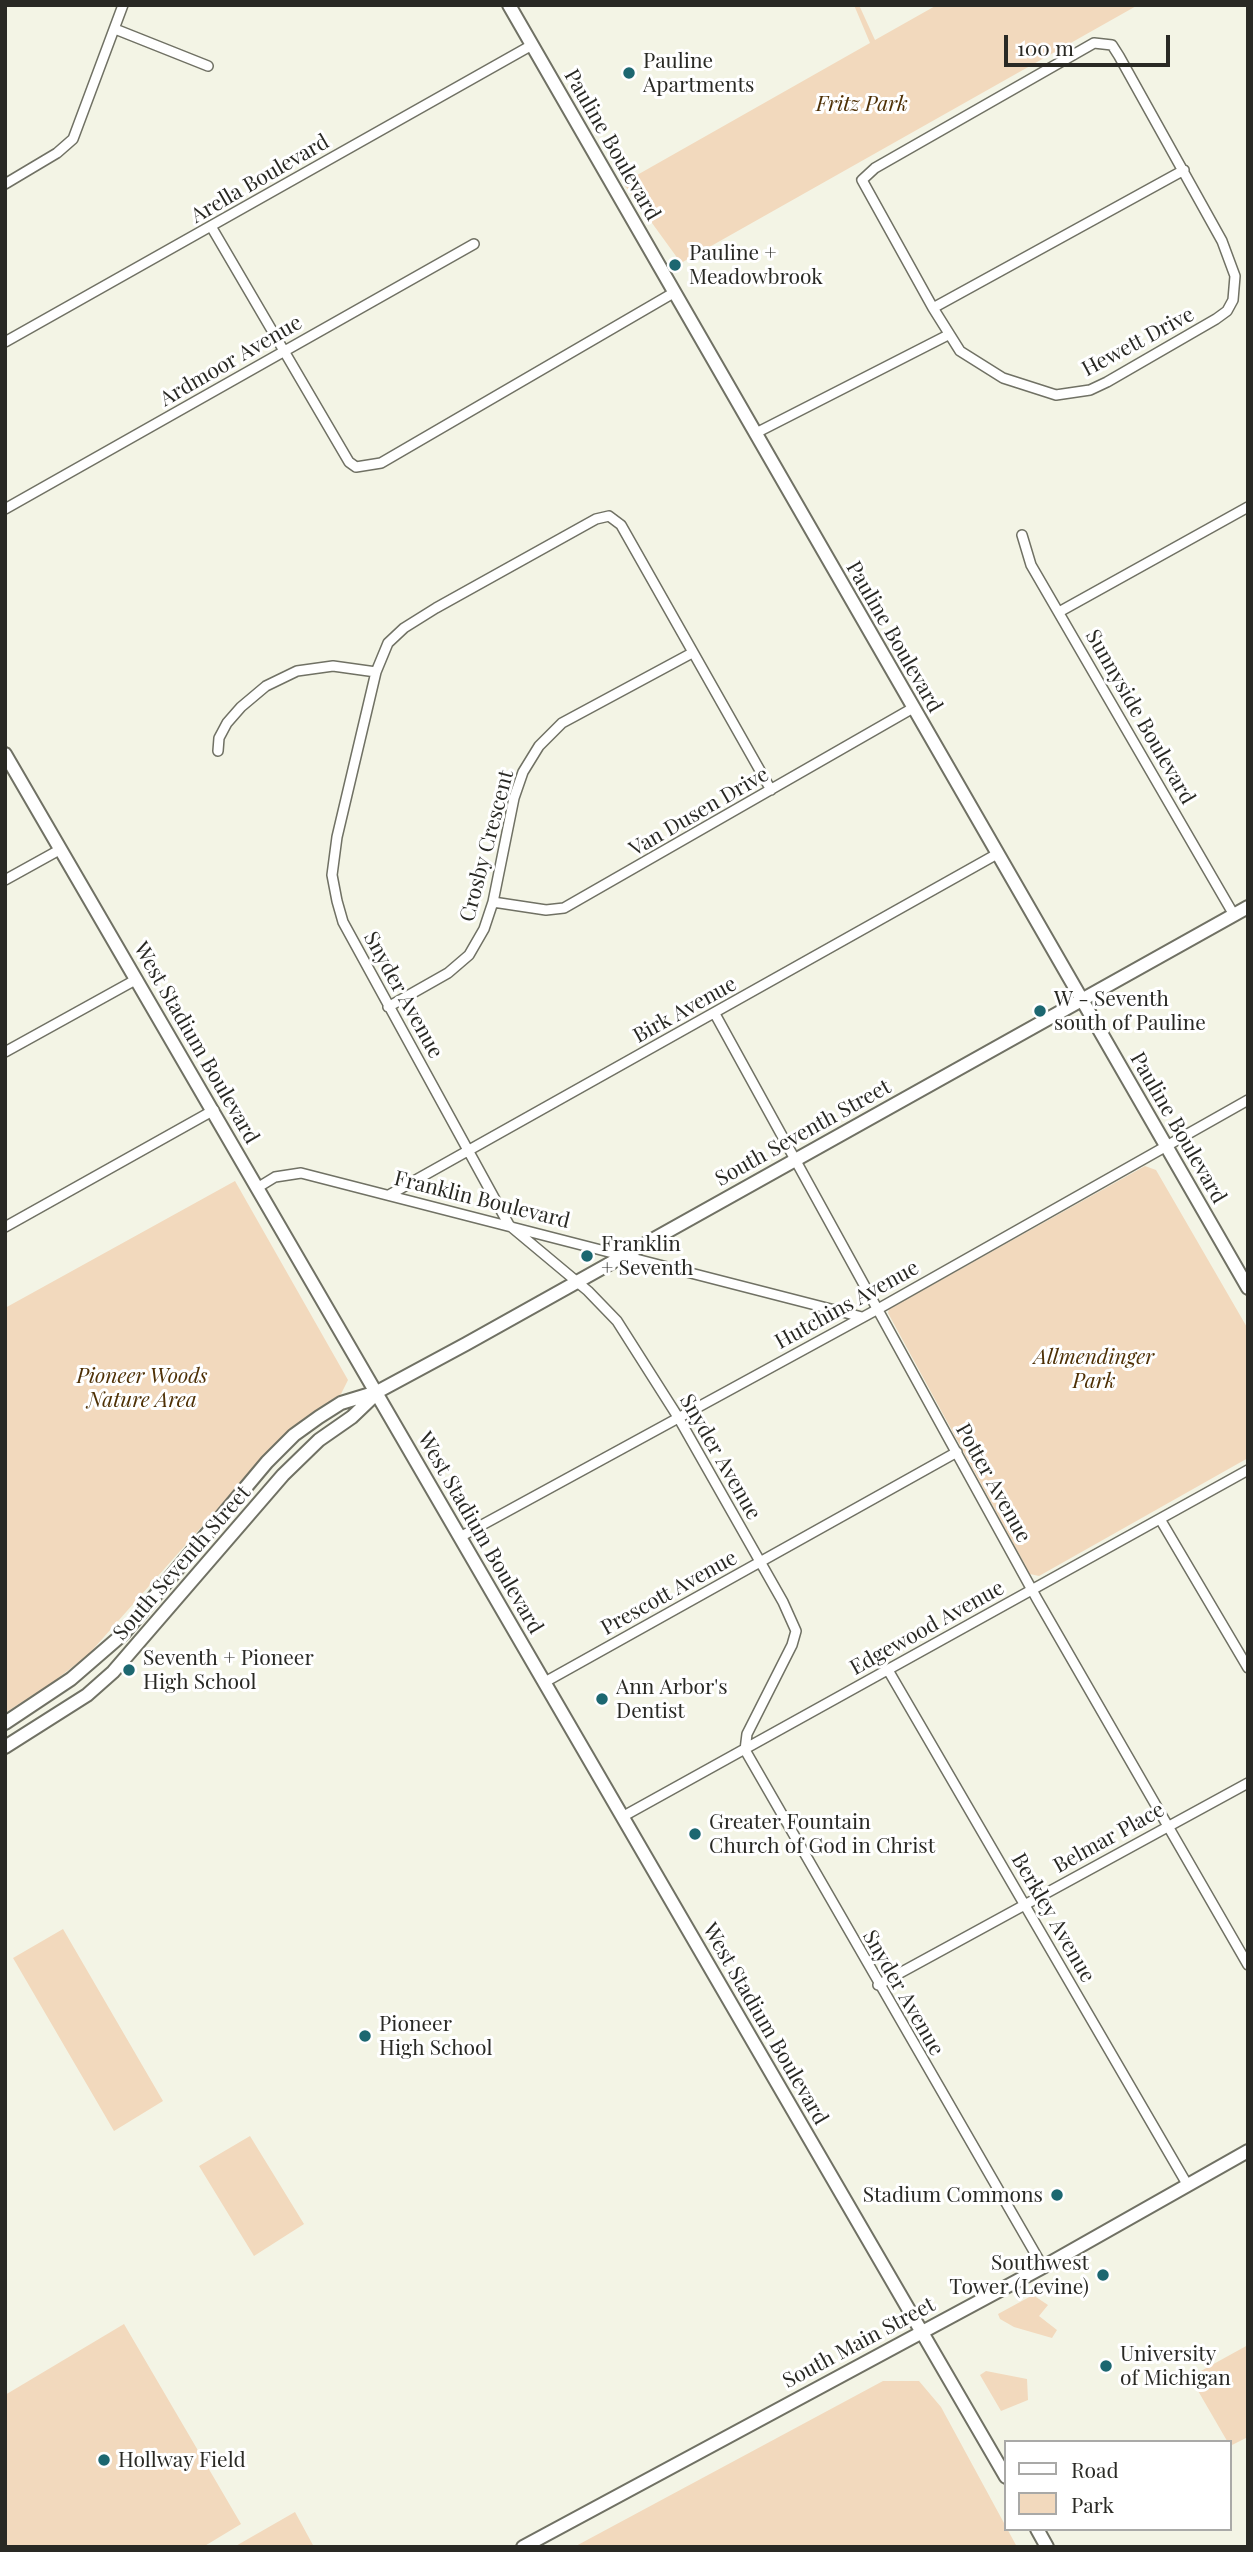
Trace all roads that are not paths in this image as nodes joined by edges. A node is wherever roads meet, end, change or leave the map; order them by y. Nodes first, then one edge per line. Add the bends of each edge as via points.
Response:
1 (123, 5) edge
2 (509, 5) edge
3 (115, 29) junction
4 (532, 45) junction
5 (208, 66) dead end
6 (1184, 170) junction
7 (5, 184) edge
8 (212, 228) junction
9 (474, 244) dead end
10 (675, 292) junction
11 (933, 308) junction
12 (948, 335) junction
13 (5, 342) edge
14 (284, 351) junction
15 (756, 433) junction
16 (1248, 506) edge
17 (5, 509) edge
18 (1022, 535) dead end
19 (1059, 612) junction
20 (692, 653) junction
21 (376, 672) junction
22 (913, 708) junction
23 (218, 751) dead end
24 (5, 754) edge
25 (771, 790) junction
26 (61, 849) junction
27 (998, 854) junction
28 (5, 880) edge
29 (493, 902) junction
30 (1248, 907) edge
31 (1234, 915) junction
32 (137, 979) junction
33 (1081, 999) junction
34 (388, 1007) junction
35 (715, 1014) junction
36 (5, 1052) edge
37 (1248, 1100) edge
38 (214, 1110) junction
39 (1166, 1145) junction
40 (468, 1149) junction
41 (796, 1158) junction
42 (257, 1188) junction
43 (389, 1195) junction
44 (509, 1225) junction
45 (5, 1227) edge
46 (626, 1255) junction
47 (577, 1282) junction
48 (1248, 1288) edge
49 (878, 1309) junction
50 (862, 1317) junction
51 (377, 1392) junction
52 (678, 1417) junction
53 (957, 1452) junction
54 (1248, 1470) edge
55 (1160, 1518) junction
56 (460, 1537) junction
57 (761, 1562) junction
58 (1032, 1590) junction
59 (1248, 1668) edge
60 (888, 1670) junction
61 (545, 1682) junction
62 (5, 1723) edge
63 (5, 1747) edge
64 (744, 1751) junction
65 (1248, 1783) edge
66 (622, 1817) junction
67 (1167, 1826) junction
68 (1024, 1904) junction
69 (1248, 1965) edge
70 (878, 1985) junction
71 (1248, 2151) edge
72 (1187, 2184) junction
73 (1043, 2267) junction
74 (922, 2332) junction
75 (1004, 2474) edge
76 (1038, 2531) edge
77 (523, 2547) edge
78 (1047, 2547) edge

1 - 3 street
2 - 4 street, Pauline Boulevard
3 - 5 street
3 - 7 street via 73,139
4 - 8 street, Arella Boulevard
4 - 10 street, Pauline Boulevard
6 - 11 street
6 - 11 street, Hewett Drive via 1112,45 1094,43 875,167 862,180
6 - 12 street, Hewett Drive via 1229,255 1235,276 1227,311 1090,390 1056,395 1003,378 960,351
8 - 13 street, Arella Boulevard
8 - 14 street
9 - 14 street, Ardmoor Avenue
10 - 14 street via 381,463 364,468 349,462
10 - 15 street, Pauline Boulevard
11 - 12 street, Hewett Drive
12 - 15 street
14 - 17 street, Ardmoor Avenue
15 - 22 street, Pauline Boulevard
16 - 19 street
18 - 19 street, Sunnyside Boulevard via 1031,565
19 - 31 street, Sunnyside Boulevard
20 - 21 street, Snyder Avenue via 629,537 609,516 584,525 404,628 388,643
20 - 25 street
20 - 29 street, Crosby Crescent via 562,723 539,747 514,798
21 - 23 street via 333,666 297,671 266,686 228,723
21 - 34 street, Snyder Avenue via 332,875 343,922
22 - 25 street, Van Dusen Drive
22 - 27 street, Pauline Boulevard
24 - 26 street, West Stadium Boulevard
25 - 29 street, Van Dusen Drive via 564,908 546,910
26 - 28 street
26 - 32 street, West Stadium Boulevard
27 - 33 street, Pauline Boulevard
27 - 35 street, Birk Avenue
29 - 34 street, Crosby Crescent via 469,956 449,973
30 - 31 street, South Seventh Street
31 - 33 street, South Seventh Street
32 - 36 street
32 - 38 street, West Stadium Boulevard
33 - 39 street, Pauline Boulevard
33 - 41 street, South Seventh Street
34 - 40 street, Snyder Avenue
35 - 40 street, Birk Avenue
35 - 41 street, Potter Avenue
37 - 39 street, Hutchins Avenue
38 - 42 street, West Stadium Boulevard
38 - 45 street
39 - 48 street, Pauline Boulevard
39 - 49 street, Hutchins Avenue
40 - 43 street, Birk Avenue
40 - 44 street, Snyder Avenue
41 - 46 street, South Seventh Street
41 - 49 street, Potter Avenue
42 - 43 street, Franklin Boulevard via 275,1177 301,1172
42 - 51 street, West Stadium Boulevard
43 - 44 street, Franklin Boulevard
44 - 46 street, Franklin Boulevard
44 - 47 street, Snyder Avenue
46 - 47 street, South Seventh Street
46 - 50 street, Franklin Boulevard
47 - 51 street, South Seventh Street
47 - 52 street, Snyder Avenue via 617,1321
49 - 50 street, Hutchins Avenue
49 - 53 street, Potter Avenue
50 - 52 street, Hutchins Avenue
51 - 56 street, West Stadium Boulevard
51 - 62 street, South Seventh Street via 341,1403 294,1435 227,1507 123,1634 71,1679
51 - 63 street, South Seventh Street via 283,1475 113,1672 87,1695
52 - 56 street, Hutchins Avenue
52 - 57 street, Snyder Avenue
53 - 57 street, Prescott Avenue
53 - 58 street, Potter Avenue
54 - 55 street, Edgewood Avenue
55 - 58 street, Edgewood Avenue
55 - 59 street
56 - 61 street, West Stadium Boulevard
57 - 61 street, Prescott Avenue
57 - 64 street, Snyder Avenue via 796,1631 787,1660 747,1734
58 - 60 street, Edgewood Avenue
58 - 67 street, Potter Avenue
60 - 64 street, Edgewood Avenue
60 - 68 street, Berkley Avenue
61 - 66 street, West Stadium Boulevard
64 - 66 street, Edgewood Avenue
64 - 70 street, Snyder Avenue
65 - 67 street, Belmar Place
66 - 74 street, West Stadium Boulevard
67 - 68 street, Belmar Place
67 - 69 street, Potter Avenue
68 - 70 street, Belmar Place
68 - 72 street, Berkley Avenue
70 - 73 street, Snyder Avenue
71 - 72 street, South Main Street
72 - 73 street, South Main Street
73 - 74 street, South Main Street
74 - 75 street, West Stadium Boulevard
74 - 77 street, South Main Street
76 - 78 street

